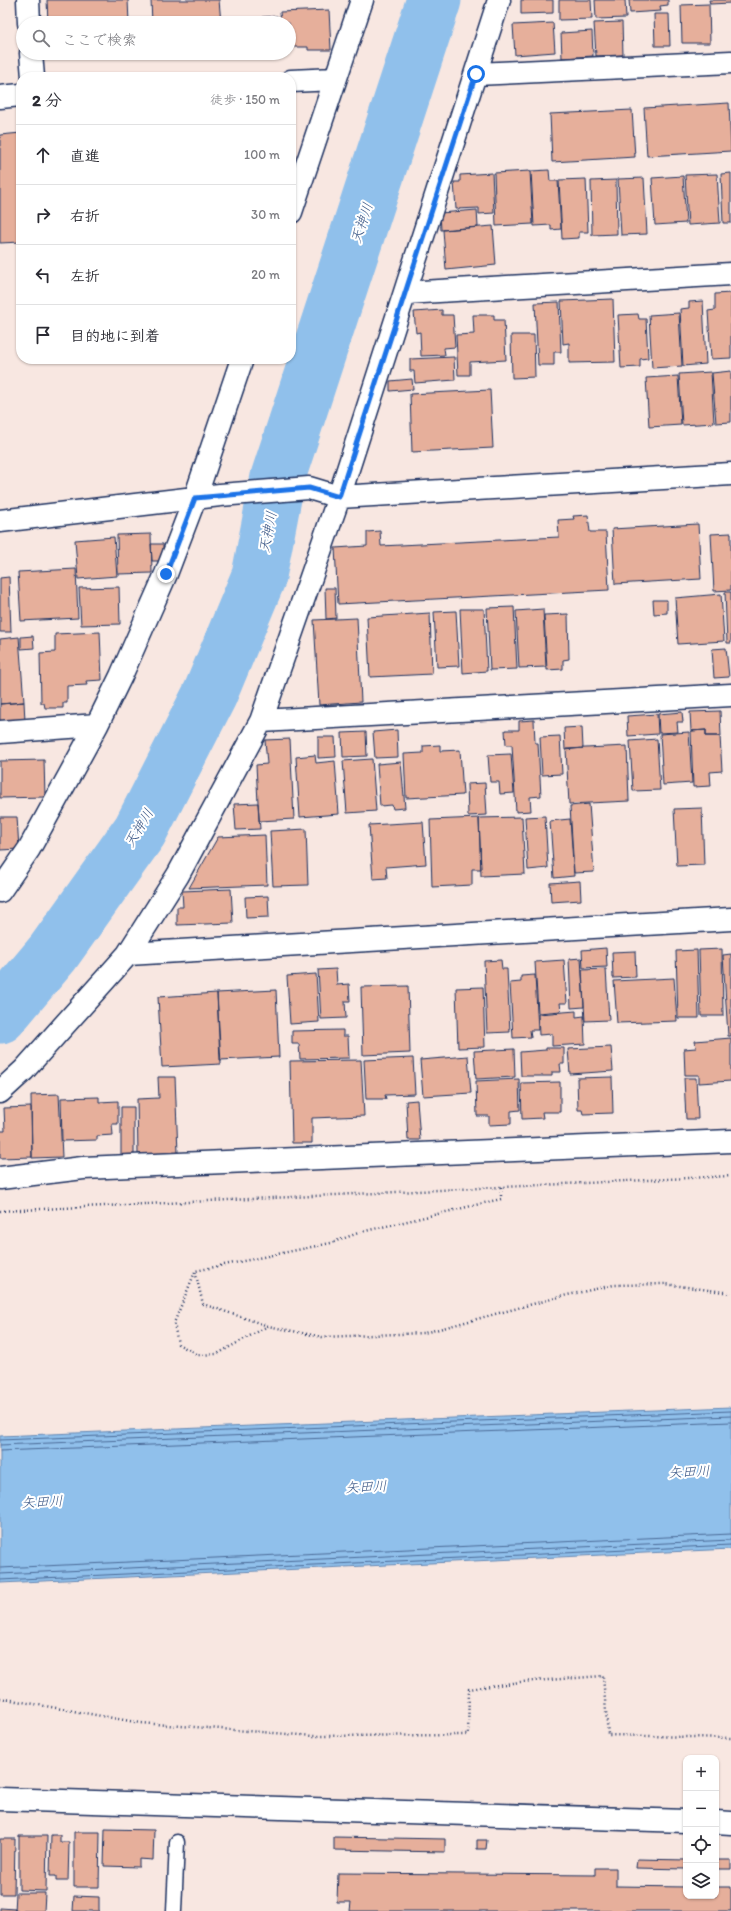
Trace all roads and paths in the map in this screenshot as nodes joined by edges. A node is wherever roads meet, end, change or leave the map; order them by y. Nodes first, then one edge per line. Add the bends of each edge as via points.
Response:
1 (28, 0) edge
2 (362, 0) edge
3 (499, 0) edge
4 (29, 16) edge
5 (32, 60) edge
6 (731, 62) edge
7 (33, 72) edge
8 (476, 74) junction
9 (335, 79) junction
10 (296, 81) edge
11 (16, 95) edge
12 (0, 97) edge
13 (296, 197) edge
14 (731, 274) edge
15 (405, 293) junction
16 (240, 364) edge
17 (731, 474) edge
18 (339, 497) junction
19 (195, 498) junction
20 (0, 521) edge
21 (731, 696) edge
22 (261, 721) junction
23 (97, 725) junction
24 (0, 732) edge
25 (0, 891) edge
26 (731, 919) edge
27 (128, 954) junction
28 (0, 1092) edge
29 (731, 1141) edge
30 (731, 1176) edge
31 (0, 1178) edge
32 (501, 1187) junction
33 (0, 1211) edge
34 (195, 1271) junction
35 (731, 1293) edge
36 (268, 1326) junction
37 (0, 1698) edge
38 (731, 1738) edge
39 (0, 1799) edge
40 (683, 1821) edge
41 (719, 1822) edge
42 (731, 1823) edge
43 (177, 1842) dead end
44 (174, 1911) edge

1 - 4 street
2 - 9 street
3 - 8 street
5 - 7 street
6 - 8 street
8 - 15 street
9 - 10 street
9 - 13 street
11 - 12 street
14 - 15 street
15 - 18 street
16 - 19 street
17 - 18 street
18 - 19 street via 309,488
18 - 22 street
19 - 20 street
19 - 23 street via 166,574
21 - 22 street
22 - 27 street via 178,875
23 - 24 street
23 - 25 street via 29,849
26 - 27 street
27 - 28 street via 24,1070
29 - 31 street via 83,1168
30 - 32 path
32 - 33 path
32 - 34 path via 502,1199 361,1232 331,1243
34 - 36 path via 203,1304
34 - 36 path via 174,1323 178,1344 198,1355 217,1354
35 - 36 path via 664,1284 614,1285 424,1333 322,1337
37 - 38 path via 141,1723 314,1736 468,1735 469,1689 520,1682 603,1676 608,1735
39 - 40 street
41 - 42 street
43 - 44 lane

